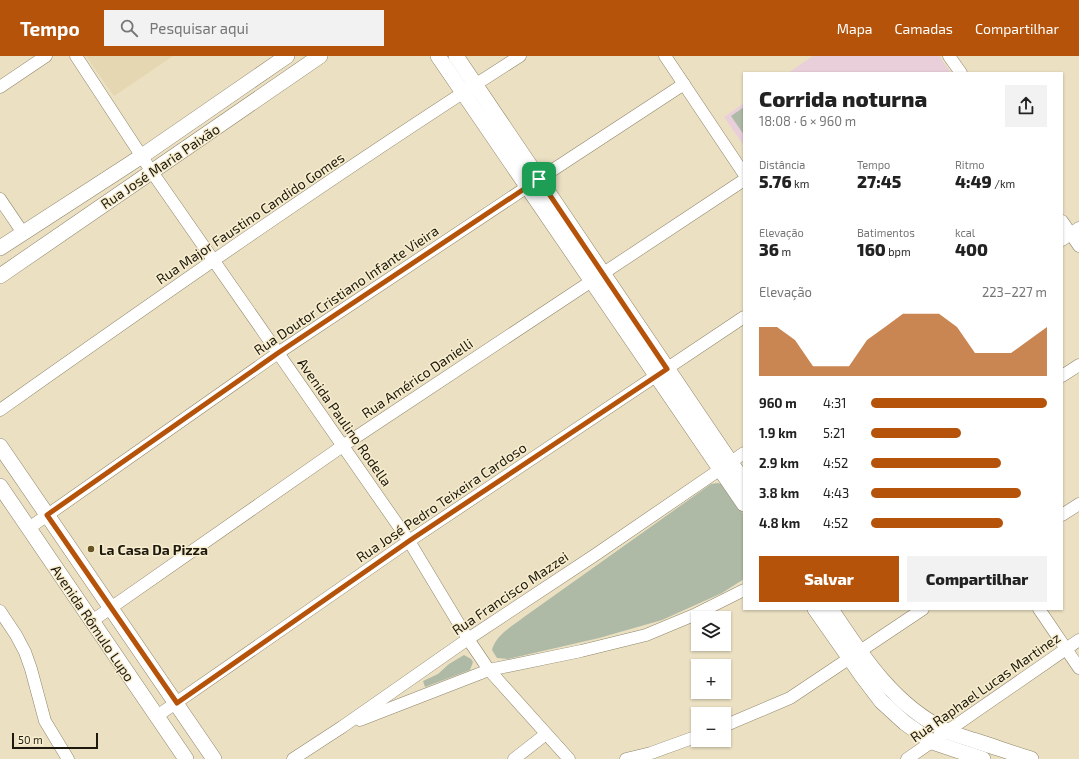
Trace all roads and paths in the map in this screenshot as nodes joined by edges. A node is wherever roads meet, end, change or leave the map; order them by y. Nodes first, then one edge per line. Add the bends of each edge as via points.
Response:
1 (46, 56) edge
2 (76, 56) edge
3 (288, 56) edge
4 (320, 56) edge
5 (438, 56) edge
6 (456, 56) edge
7 (520, 56) edge
8 (665, 56) edge
9 (949, 56) edge
10 (960, 72) edge
11 (684, 84) junction
12 (0, 86) edge
13 (469, 89) junction
14 (142, 156) junction
15 (152, 172) junction
16 (743, 172) edge
17 (743, 181) edge
18 (533, 183) junction
19 (0, 199) edge
20 (1063, 222) edge
21 (23, 233) junction
22 (1071, 234) edge
23 (1079, 246) edge
24 (0, 248) edge
25 (213, 260) junction
26 (0, 276) edge
27 (597, 277) junction
28 (743, 318) edge
29 (278, 353) junction
30 (1079, 365) edge
31 (662, 373) junction
32 (1063, 375) edge
33 (0, 410) edge
34 (0, 446) edge
35 (344, 446) junction
36 (743, 454) edge
37 (725, 466) junction
38 (743, 481) edge
39 (0, 486) edge
40 (743, 502) edge
41 (1079, 504) edge
42 (1063, 514) edge
43 (47, 515) junction
44 (28, 528) junction
45 (409, 541) junction
46 (743, 590) edge
47 (111, 609) junction
48 (816, 610) edge
49 (831, 610) edge
50 (922, 610) edge
51 (1040, 610) edge
52 (0, 611) edge
53 (92, 621) junction
54 (468, 639) junction
55 (1079, 640) edge
56 (1066, 649) junction
57 (854, 656) junction
58 (1079, 668) edge
59 (489, 670) junction
60 (177, 703) junction
61 (157, 716) junction
62 (731, 723) edge
63 (342, 727) junction
64 (948, 732) junction
65 (546, 734) junction
66 (691, 739) edge
67 (932, 742) junction
68 (68, 759) edge
69 (186, 759) edge
70 (214, 759) edge
71 (294, 759) edge
72 (514, 759) edge
73 (569, 759) edge
74 (626, 759) edge
75 (907, 759) edge
76 (983, 759) edge
77 (1031, 759) edge

1 - 12 street
2 - 14 street, Avenida Paulino Rodella
3 - 14 street, Rua José Maria Paixão
4 - 15 street, Rua José Maria Paixão
5 - 13 street
6 - 13 street
7 - 13 street, Rua Major Faustino Candido Gomes
8 - 11 street
9 - 10 street
11 - 16 street
11 - 18 street, Rua Doutor Cristiano Infante Vieira
13 - 18 street
13 - 25 street, Rua Major Faustino Candido Gomes
14 - 15 street, Avenida Paulino Rodella
14 - 21 street, Rua José Maria Paixão
15 - 25 street, Avenida Paulino Rodella
15 - 26 street, Rua José Maria Paixão
17 - 27 street, Rua Américo Danielli
18 - 27 street
18 - 29 street, Rua Doutor Cristiano Infante Vieira
19 - 21 street
20 - 22 street
21 - 24 street, Rua José Maria Paixão
22 - 23 street
25 - 29 street, Avenida Paulino Rodella
25 - 33 street, Rua Major Faustino Candido Gomes
27 - 31 street
27 - 35 street, Rua Américo Danielli
28 - 31 street, Rua José Pedro Teixeira Cardoso
29 - 35 street, Avenida Paulino Rodella
29 - 43 street, Rua Doutor Cristiano Infante Vieira
30 - 32 street
31 - 37 street
31 - 45 street, Rua José Pedro Teixeira Cardoso
34 - 43 street, Avenida Rômulo Lupo
35 - 45 street, Avenida Paulino Rodella
35 - 47 street, Rua Américo Danielli
36 - 37 street, Rua Francisco Mazzei
37 - 38 street
37 - 40 street
37 - 54 street, Rua Francisco Mazzei
39 - 44 street, Avenida Rômulo Lupo
41 - 42 street
43 - 44 street, Rua Doutor Cristiano Infante Vieira
43 - 47 street, Avenida Rômulo Lupo
44 - 53 street, Avenida Rômulo Lupo
45 - 54 street, Avenida Paulino Rodella
45 - 60 street, Rua José Pedro Teixeira Cardoso
46 - 59 street via 646,635
47 - 53 street, Rua Américo Danielli
47 - 60 street, Avenida Rômulo Lupo
48 - 57 street
49 - 57 street
50 - 57 street
51 - 56 street
52 - 68 street via 25,652 45,721
53 - 61 street, Avenida Rômulo Lupo
54 - 59 street, Avenida Paulino Rodella
54 - 63 street, Rua Francisco Mazzei
55 - 56 street, Rua Raphael Lucas Martinez
56 - 58 street
56 - 64 street, Rua Raphael Lucas Martinez
57 - 62 street via 790,698
57 - 64 street via 905,704
57 - 67 street via 881,701 904,723
59 - 63 street
59 - 65 street, Avenida Paulino Rodella
60 - 61 street, Rua José Pedro Teixeira Cardoso
60 - 70 street, Avenida Rômulo Lupo
61 - 69 street, Avenida Rômulo Lupo
63 - 71 street, Rua Francisco Mazzei
64 - 67 street, Rua Raphael Lucas Martinez
64 - 77 street
65 - 72 street
65 - 73 street, Avenida Paulino Rodella
66 - 74 street via 651,754
67 - 75 street, Rua Raphael Lucas Martinez
67 - 76 street

